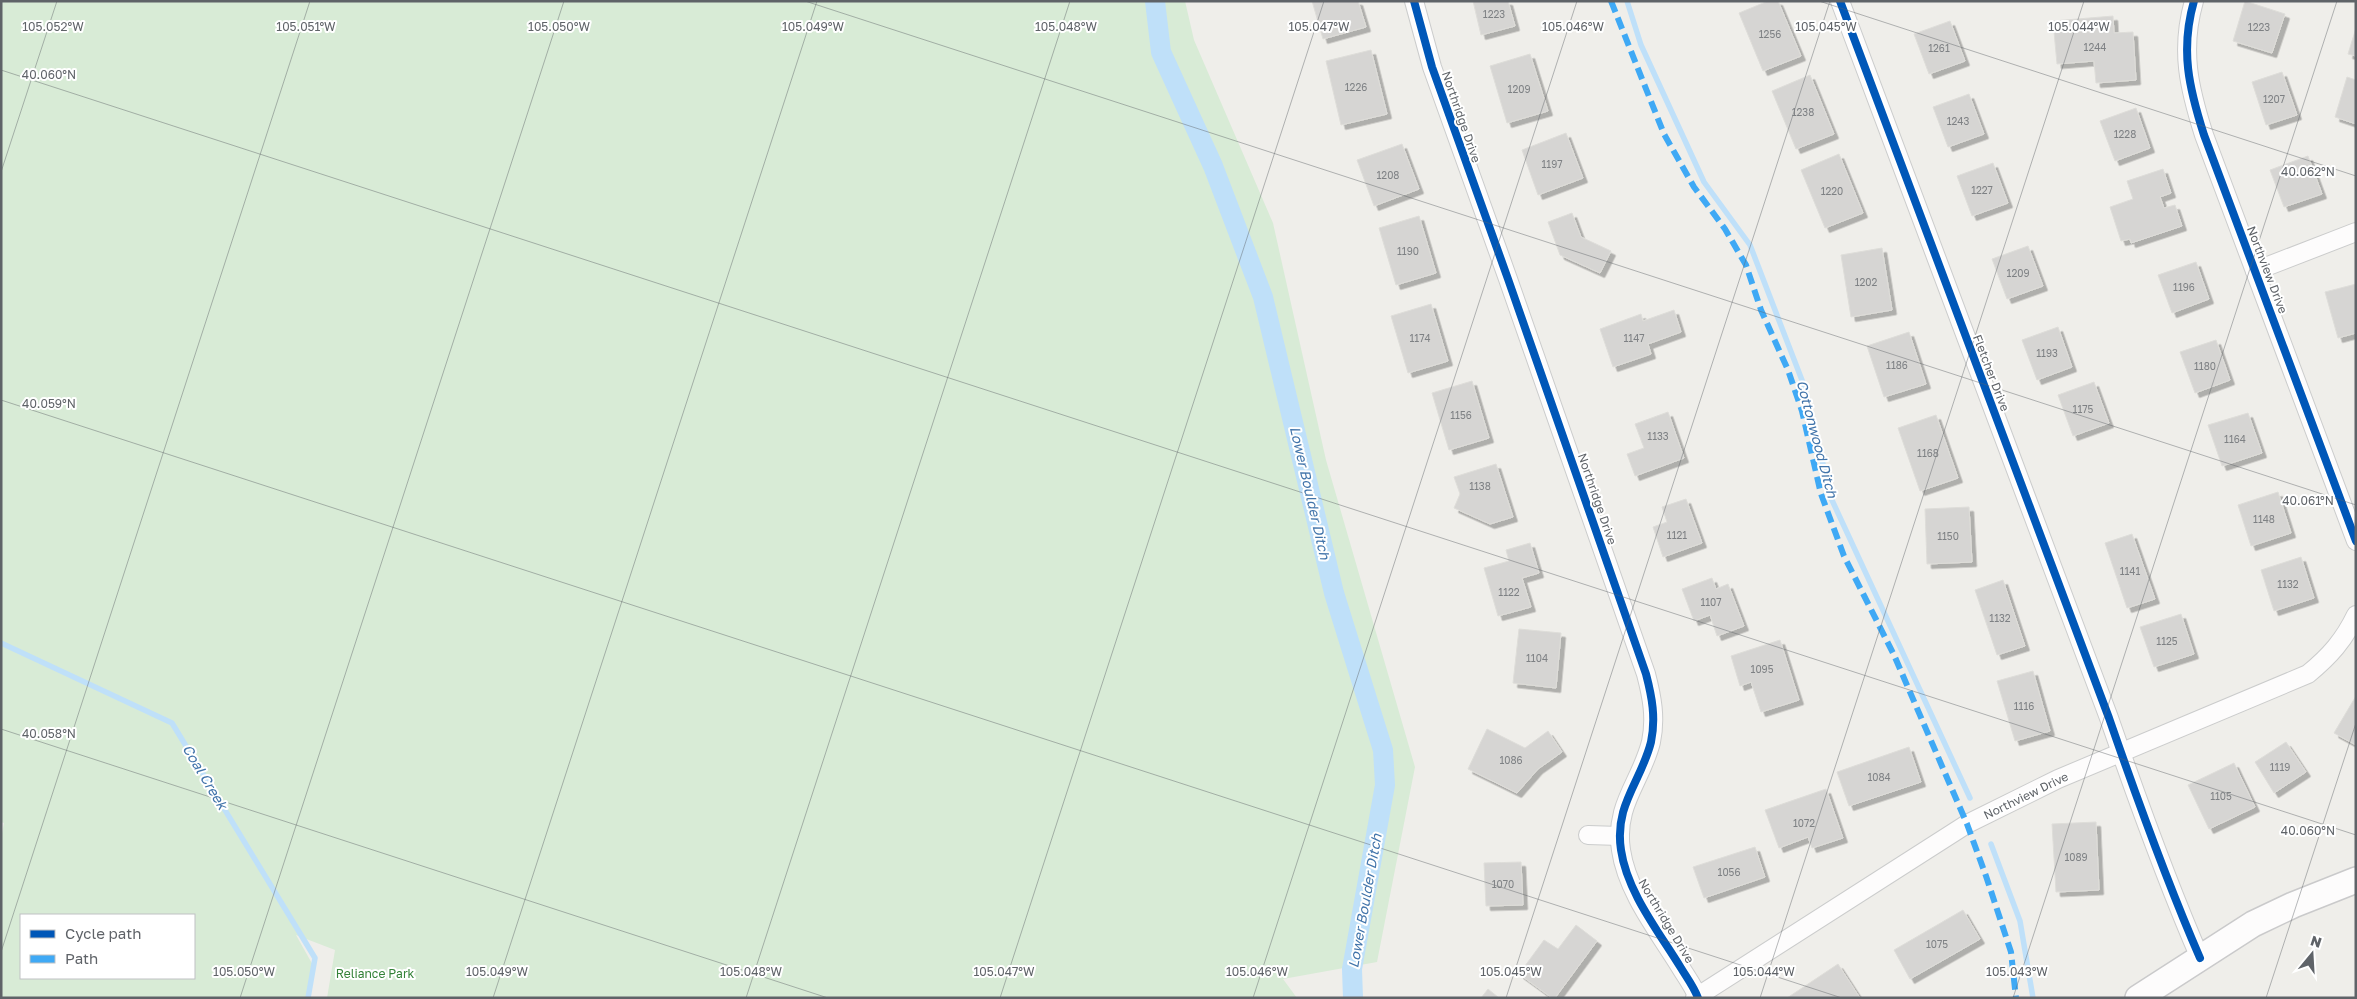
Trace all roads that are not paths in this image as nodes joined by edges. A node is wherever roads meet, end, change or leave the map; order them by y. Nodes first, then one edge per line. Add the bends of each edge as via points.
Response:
1 (1414, 1) edge
2 (1840, 1) edge
3 (2194, 1) edge
4 (2356, 232) edge
5 (2255, 271) junction
6 (2356, 541) edge
7 (2356, 615) edge
8 (2121, 753) junction
9 (1588, 835) dead end
10 (1620, 836) junction
11 (2356, 880) edge
12 (2200, 958) junction
13 (1698, 997) edge
14 (2138, 998) edge

1 - 10 street, Northridge Drive via 1432,67 1646,674 1653,702 1651,742 1626,800
2 - 8 street, Fletcher Drive
3 - 5 street, Northview Drive via 2186,41 2191,92
4 - 5 street
5 - 6 street, Northview Drive
7 - 8 street, Northview Drive via 2337,649 2308,674
8 - 12 street, Fletcher Drive
8 - 13 street, Northview Drive via 1967,824
9 - 10 street
10 - 13 street, Northridge Drive via 1629,882
11 - 12 street via 2253,924
12 - 14 street

